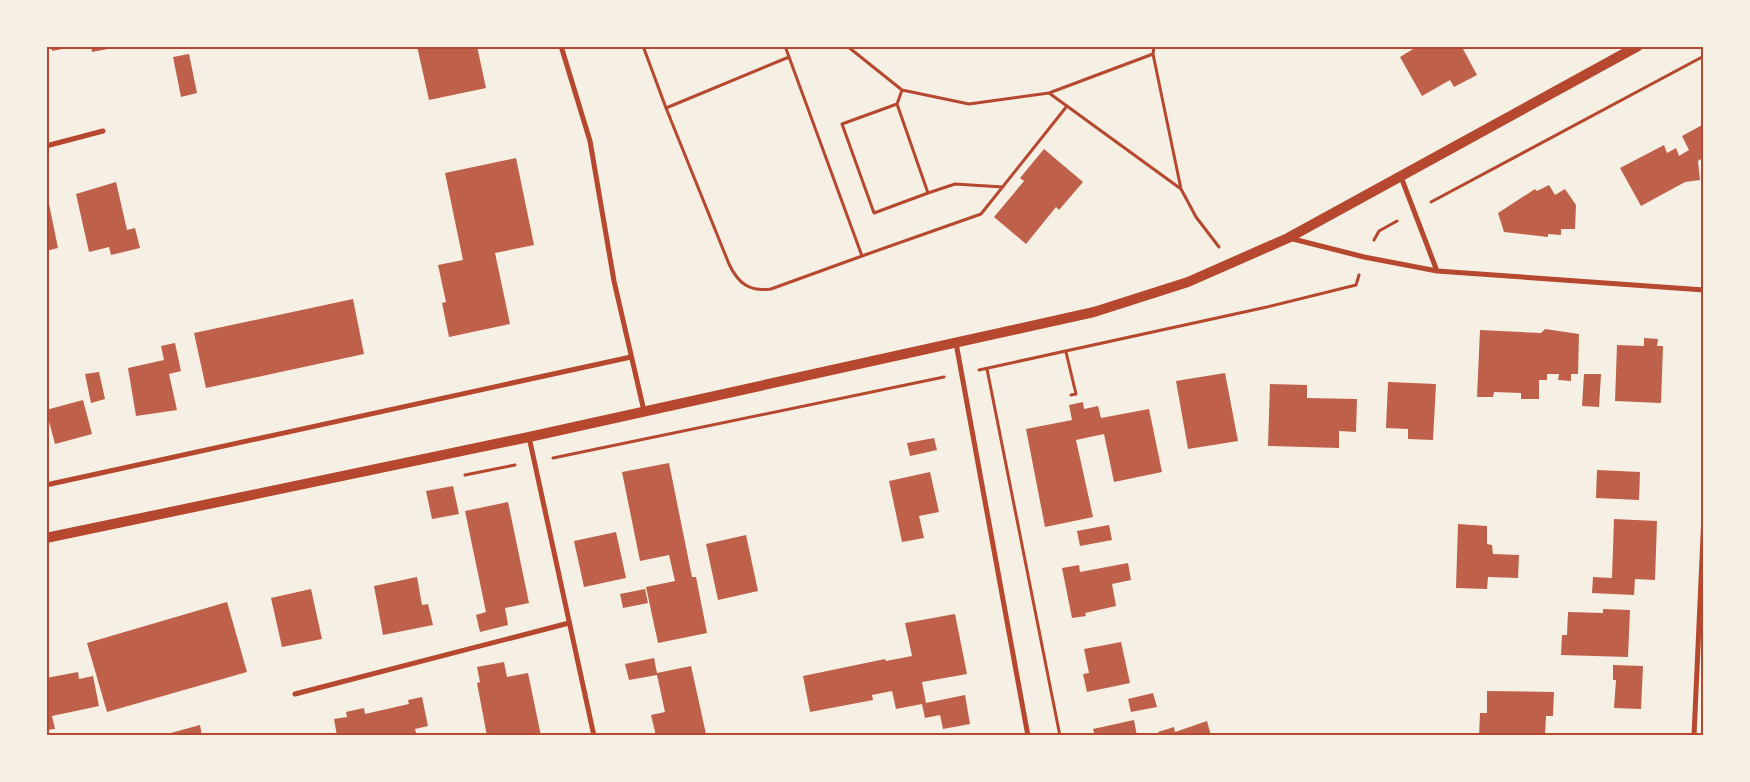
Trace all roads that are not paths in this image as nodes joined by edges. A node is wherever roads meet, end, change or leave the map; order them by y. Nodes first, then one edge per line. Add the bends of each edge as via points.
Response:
1 (561, 46) edge
2 (1638, 46) edge
3 (103, 131) dead end
4 (46, 146) edge
5 (1401, 177) junction
6 (1288, 238) junction
7 (1437, 271) junction
8 (1704, 290) edge
9 (956, 341) junction
10 (631, 357) junction
11 (644, 411) junction
12 (529, 437) junction
13 (46, 485) edge
14 (1704, 514) edge
15 (46, 538) edge
16 (569, 623) junction
17 (295, 694) dead end
18 (594, 736) edge
19 (1028, 736) edge
20 (1694, 736) edge

1 - 10 street via 590,141 614,281
2 - 5 main road
3 - 4 street
5 - 6 main road
5 - 7 street
6 - 7 street
6 - 9 main road via 1188,282 1094,312
7 - 8 street
9 - 11 main road
9 - 19 street
10 - 11 street
10 - 13 street
11 - 12 main road
12 - 15 main road
12 - 16 street
14 - 20 street
16 - 17 street
16 - 18 street

